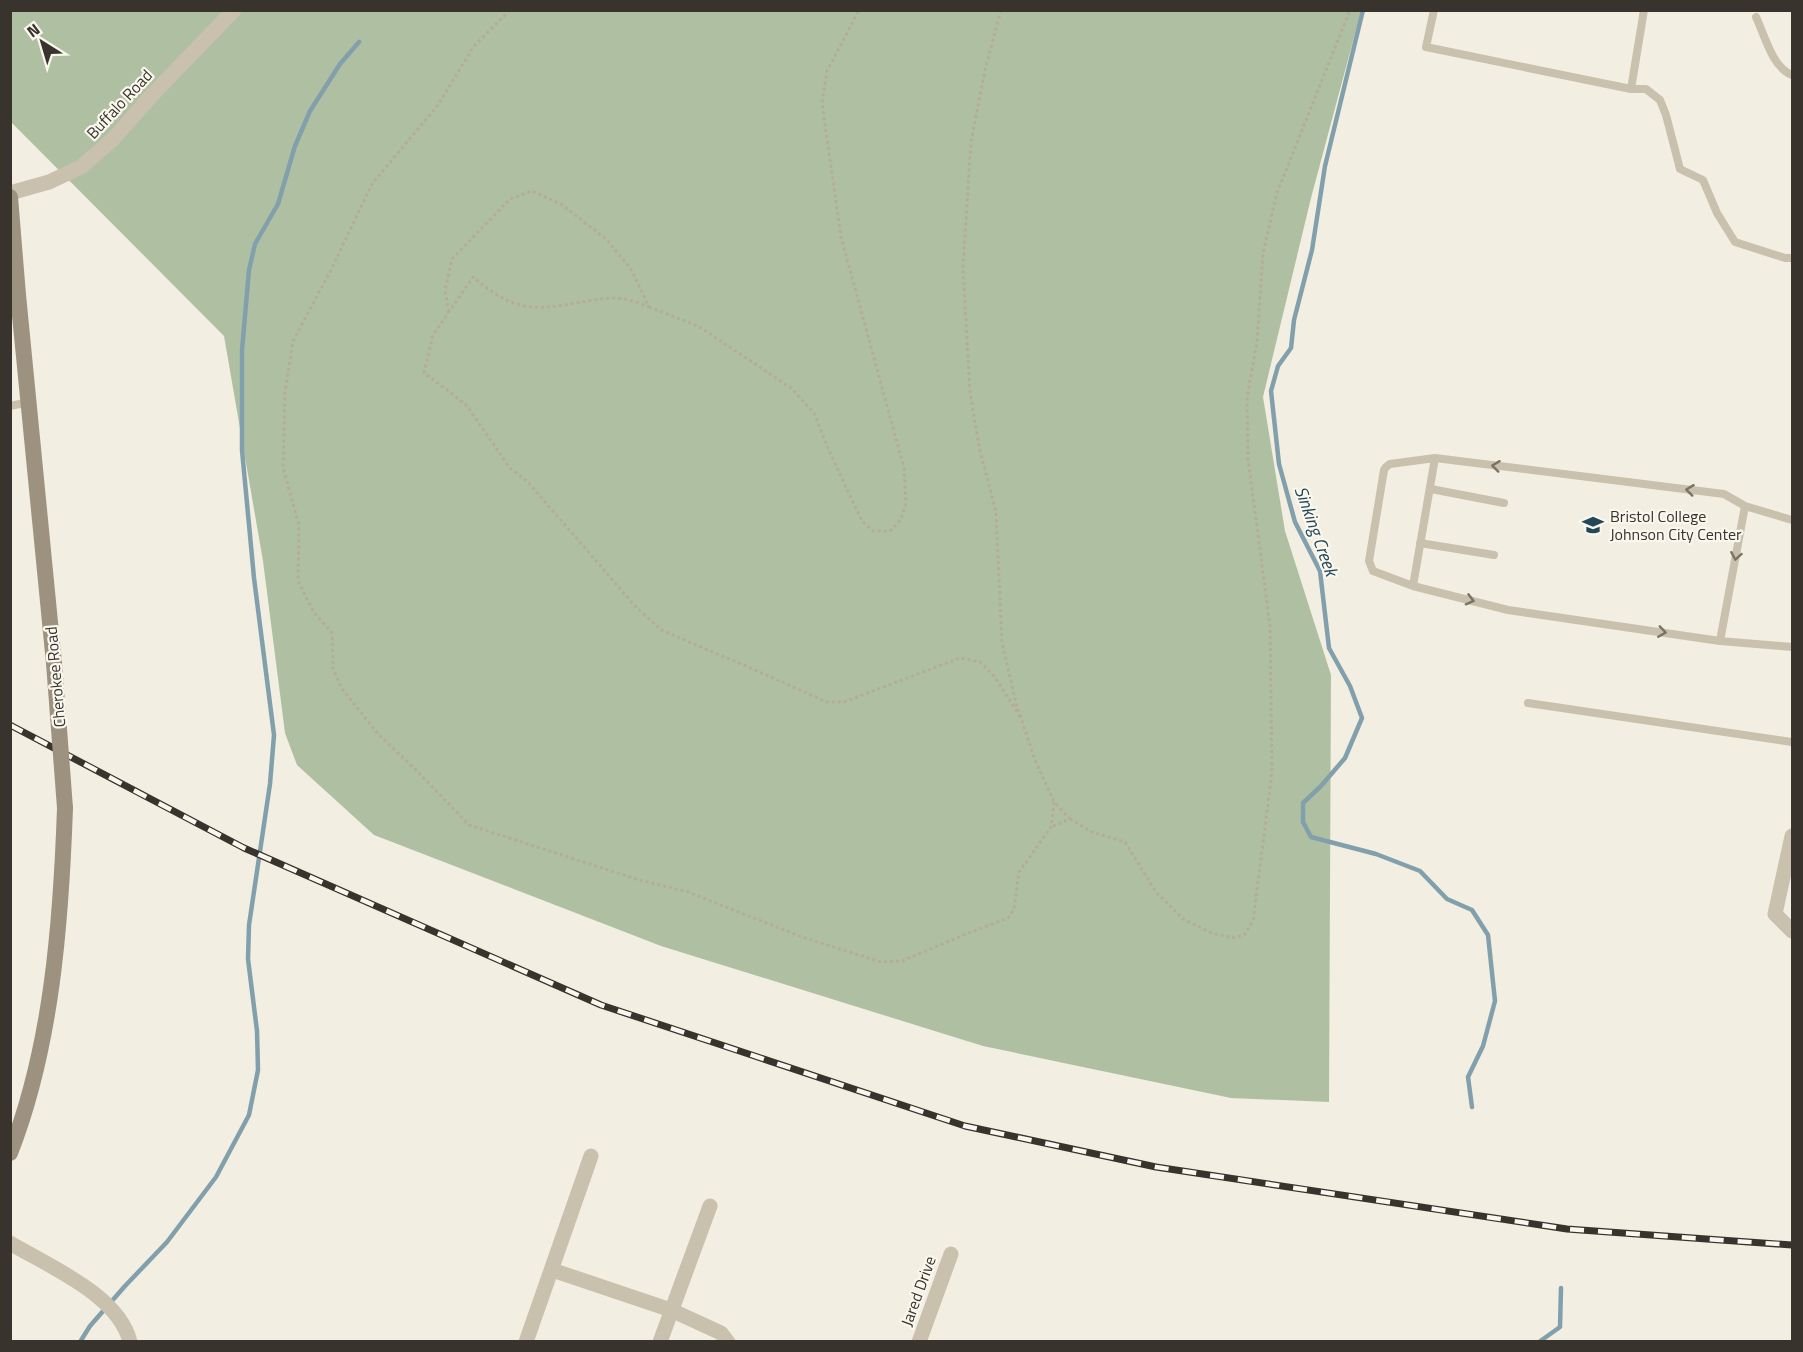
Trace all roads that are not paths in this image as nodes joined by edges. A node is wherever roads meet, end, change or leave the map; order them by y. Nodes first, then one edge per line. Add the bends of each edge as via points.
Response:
1 (234, 10) edge
2 (1434, 10) edge
3 (1644, 10) edge
4 (1756, 17) dead end
5 (1792, 75) edge
6 (1631, 89) junction
7 (10, 195) edge
8 (1792, 258) edge
9 (28, 402) junction
10 (10, 406) edge
11 (1435, 458) junction
12 (1431, 489) junction
13 (1504, 503) dead end
14 (1745, 506) junction
15 (1792, 520) edge
16 (1420, 543) junction
17 (1494, 555) dead end
18 (1413, 586) junction
19 (1720, 641) junction
20 (1792, 647) edge
21 (1528, 703) dead end
22 (1792, 742) edge
23 (1792, 836) edge
24 (1792, 931) edge
25 (10, 1153) edge
26 (591, 1156) dead end
27 (710, 1206) dead end
28 (10, 1243) edge
29 (951, 1254) dead end
30 (552, 1270) junction
31 (671, 1310) junction
32 (130, 1341) edge
33 (526, 1341) edge
34 (660, 1341) edge
35 (728, 1341) edge
36 (919, 1341) edge

1 - 7 street, Buffalo Road via 113,139 81,167
2 - 6 lane via 1426,46
3 - 6 lane
4 - 5 lane via 1777,64
6 - 8 lane via 1646,89 1660,100 1680,169 1703,180 1735,242
7 - 9 main road, Cherokee Road
9 - 10 lane
9 - 25 main road, Cherokee Road, bridge via 65,808 53,975 28,1103
11 - 12 lane
14 -> 11 lane via 1724,494
11 - 18 lane via 1390,464 1384,470 1370,567
12 - 13 lane
12 - 16 lane
14 - 15 lane
14 -> 19 lane
16 - 17 lane
16 - 18 lane
18 -> 19 lane via 1508,610
19 - 20 lane
21 - 22 lane
23 - 24 street via 1776,914
26 - 30 street
27 - 31 street
28 - 32 street via 92,1293 114,1312
29 - 36 street, Jared Drive
30 - 31 street
30 - 33 street
31 - 34 street
31 - 35 street via 721,1333

